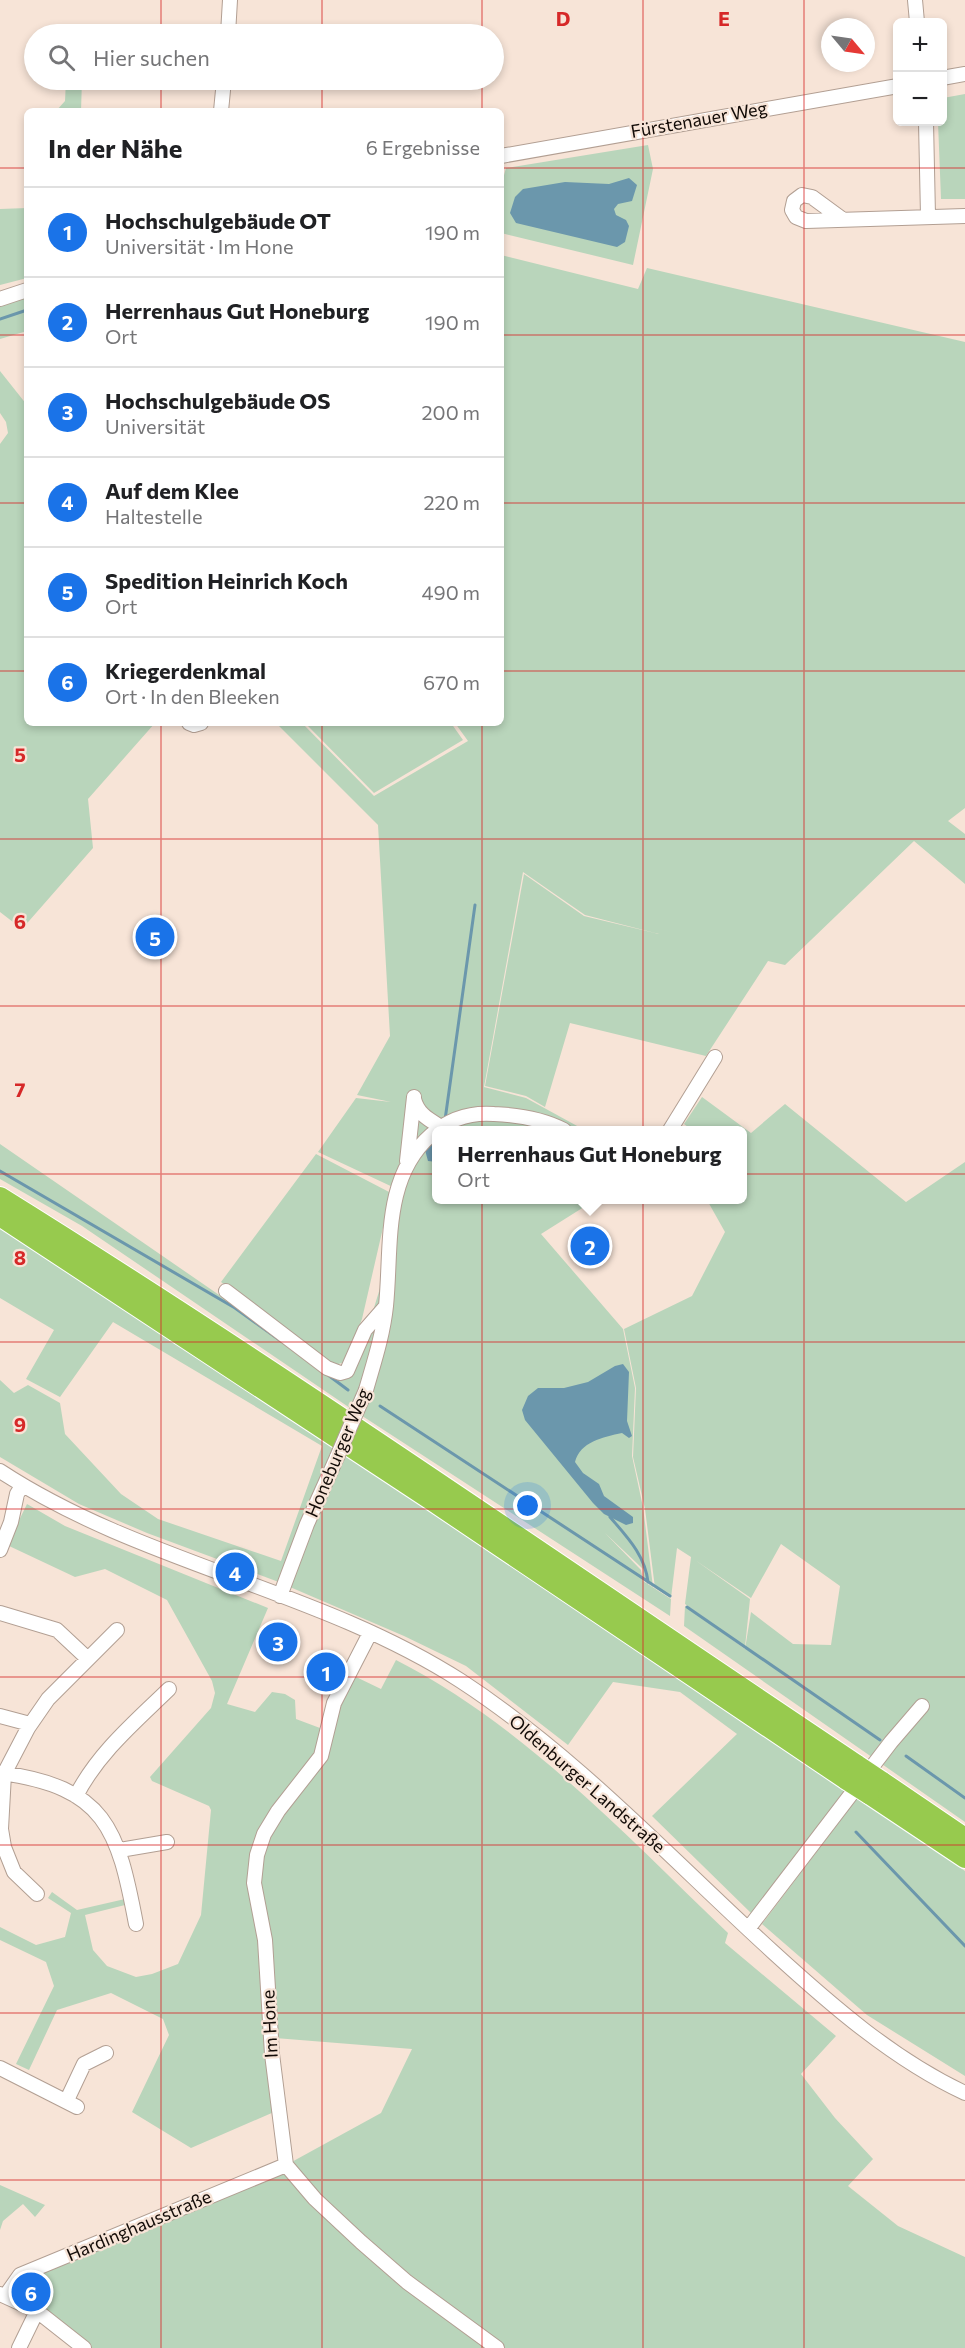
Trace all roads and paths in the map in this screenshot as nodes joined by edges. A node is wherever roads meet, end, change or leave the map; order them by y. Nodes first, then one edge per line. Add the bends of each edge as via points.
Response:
1 (230, 0) edge
2 (915, 0) edge
3 (917, 18) edge
4 (229, 24) edge
5 (965, 74) edge
6 (947, 77) edge
7 (893, 87) edge
8 (223, 90) edge
9 (221, 108) edge
10 (926, 126) edge
11 (504, 155) edge
12 (928, 216) junction
13 (965, 216) edge
14 (842, 219) dead end
15 (24, 291) edge
16 (0, 298) edge
17 (716, 1057) dead end
18 (443, 1125) joint
19 (552, 1126) edge
20 (672, 1126) edge
21 (432, 1135) edge
22 (407, 1163) junction
23 (0, 1197) edge
24 (0, 1216) edge
25 (226, 1291) dead end
26 (386, 1306) junction
27 (0, 1471) edge
28 (22, 1486) junction
29 (0, 1550) edge
30 (280, 1596) junction
31 (0, 1613) edge
32 (117, 1630) dead end
33 (370, 1634) junction
34 (657, 1642) junction
35 (88, 1659) junction
36 (169, 1689) dead end
37 (922, 1706) dead end
38 (0, 1716) edge
39 (30, 1724) junction
40 (2, 1774) edge
41 (875, 1787) junction
42 (76, 1796) junction
43 (965, 1838) edge
44 (166, 1842) dead end
45 (120, 1850) junction
46 (3, 1855) edge
47 (965, 1858) edge
48 (37, 1894) dead end
49 (136, 1924) dead end
50 (748, 1929) junction
51 (106, 2053) dead end
52 (0, 2068) edge
53 (965, 2093) edge
54 (286, 2164) junction
55 (3, 2294) edge
56 (36, 2311) junction
57 (19, 2348) edge
58 (84, 2348) edge
59 (497, 2348) edge

1 - 4 street
2 - 3 street
5 - 6 street
7 - 11 street, Fürstenauer Weg
8 - 9 street
10 - 12 street
12 - 13 street
12 - 14 street
15 - 16 street
17 - 20 street
18 - 19 street, Honeburger Weg via 464,1116 500,1114
18 - 22 street, Honeburger Weg via 425,1118 414,1097
21 - 22 street, Honeburger Weg
22 - 26 street, Honeburger Weg via 397,1189 392,1222
23 - 34 highway via 117,1271
24 - 34 highway
25 - 26 street, Honeburger Weg via 327,1368 340,1373 347,1371 365,1330
26 - 30 street, Honeburger Weg, bridge via 366,1390
27 - 28 street, Oldenburger Landstraße
28 - 29 street
28 - 30 street, Oldenburger Landstraße via 133,1541
30 - 33 street, Oldenburger Landstraße
31 - 35 street via 57,1630
32 - 35 street
33 - 50 street, Oldenburger Landstraße via 459,1679 542,1741
33 - 54 street, Im Hone via 334,1703 321,1756 278,1810 257,1855 254,1883 266,1940 272,2062
34 - 41 highway, bridge
35 - 39 street via 48,1699
36 - 42 street via 106,1752 88,1773
37 - 50 street
38 - 39 street
39 - 40 street
40 - 42 street via 52,1783
40 - 46 street
41 - 43 highway
41 - 47 highway
42 - 45 street via 106,1824
44 - 45 street
45 - 49 street
46 - 48 street via 22,1882
50 - 53 street, Oldenburger Landstraße via 856,2023 927,2073
51 - 52 street via 84,2064 72,2103
54 - 55 street, Hardinghausstraße via 20,2275
54 - 59 street via 315,2199 361,2242 407,2282
55 - 56 street
56 - 57 street
56 - 58 street

